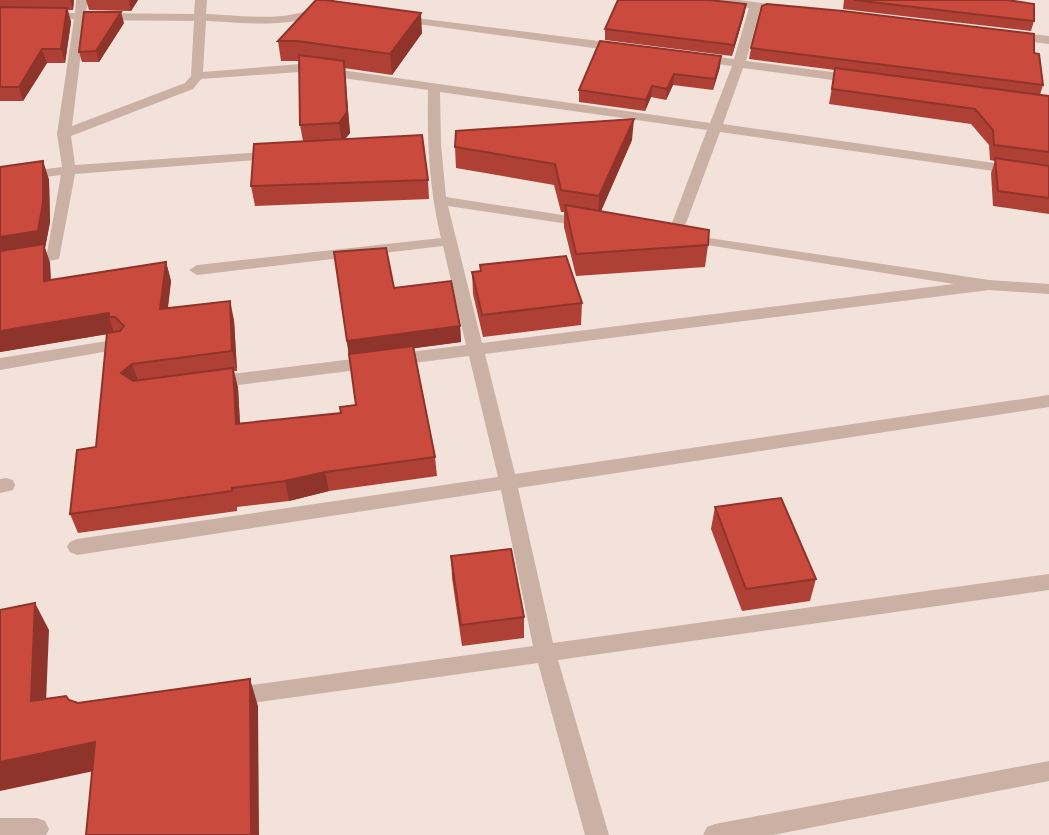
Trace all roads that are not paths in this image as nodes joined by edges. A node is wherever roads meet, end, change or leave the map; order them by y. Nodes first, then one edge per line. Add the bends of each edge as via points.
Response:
1 (82, 0) edge
2 (201, 0) edge
3 (710, 0) edge
4 (756, 5) junction
5 (329, 6) edge
6 (796, 10) edge
7 (0, 15) edge
8 (78, 16) junction
9 (200, 18) junction
10 (389, 18) edge
11 (996, 34) edge
12 (1049, 40) edge
13 (632, 49) edge
14 (685, 56) edge
15 (739, 63) junction
16 (197, 76) junction
17 (874, 81) edge
18 (434, 87) junction
19 (716, 128) junction
20 (64, 134) junction
21 (286, 155) edge
22 (69, 170) junction
23 (1049, 175) edge
24 (0, 179) edge
25 (439, 200) junction
26 (609, 226) edge
27 (450, 241) junction
28 (0, 265) edge
29 (197, 270) dead end
30 (989, 285) junction
31 (1049, 289) edge
32 (120, 344) edge
33 (475, 348) junction
34 (0, 364) edge
35 (193, 385) edge
36 (1049, 401) edge
37 (508, 482) junction
38 (77, 547) dead end
39 (1049, 582) edge
40 (545, 652) junction
41 (215, 699) edge
42 (1049, 771) edge
43 (0, 829) edge
44 (37, 833) edge
45 (597, 835) edge
46 (715, 835) edge

1 - 8 street
2 - 9 street
3 - 4 street
4 - 6 street
4 - 15 street
5 - 9 street via 295,19
7 - 8 street
8 - 9 street
8 - 20 street
9 - 16 street
10 - 13 street
11 - 12 street
14 - 15 street
15 - 17 street
15 - 19 street
16 - 18 street via 300,68
16 - 20 street via 190,86
18 - 19 street
18 - 25 street via 428,145
19 - 23 street
19 - 30 street via 668,235
20 - 22 street
21 - 22 street
22 - 24 street
22 - 28 street via 54,256
25 - 26 street
25 - 27 street
27 - 29 street
27 - 33 street
30 - 31 street
30 - 33 street
32 - 34 street
33 - 35 street
33 - 37 street
36 - 37 street
37 - 38 street
37 - 40 street
39 - 40 street
40 - 41 street
40 - 45 street
42 - 46 street
43 - 44 street

